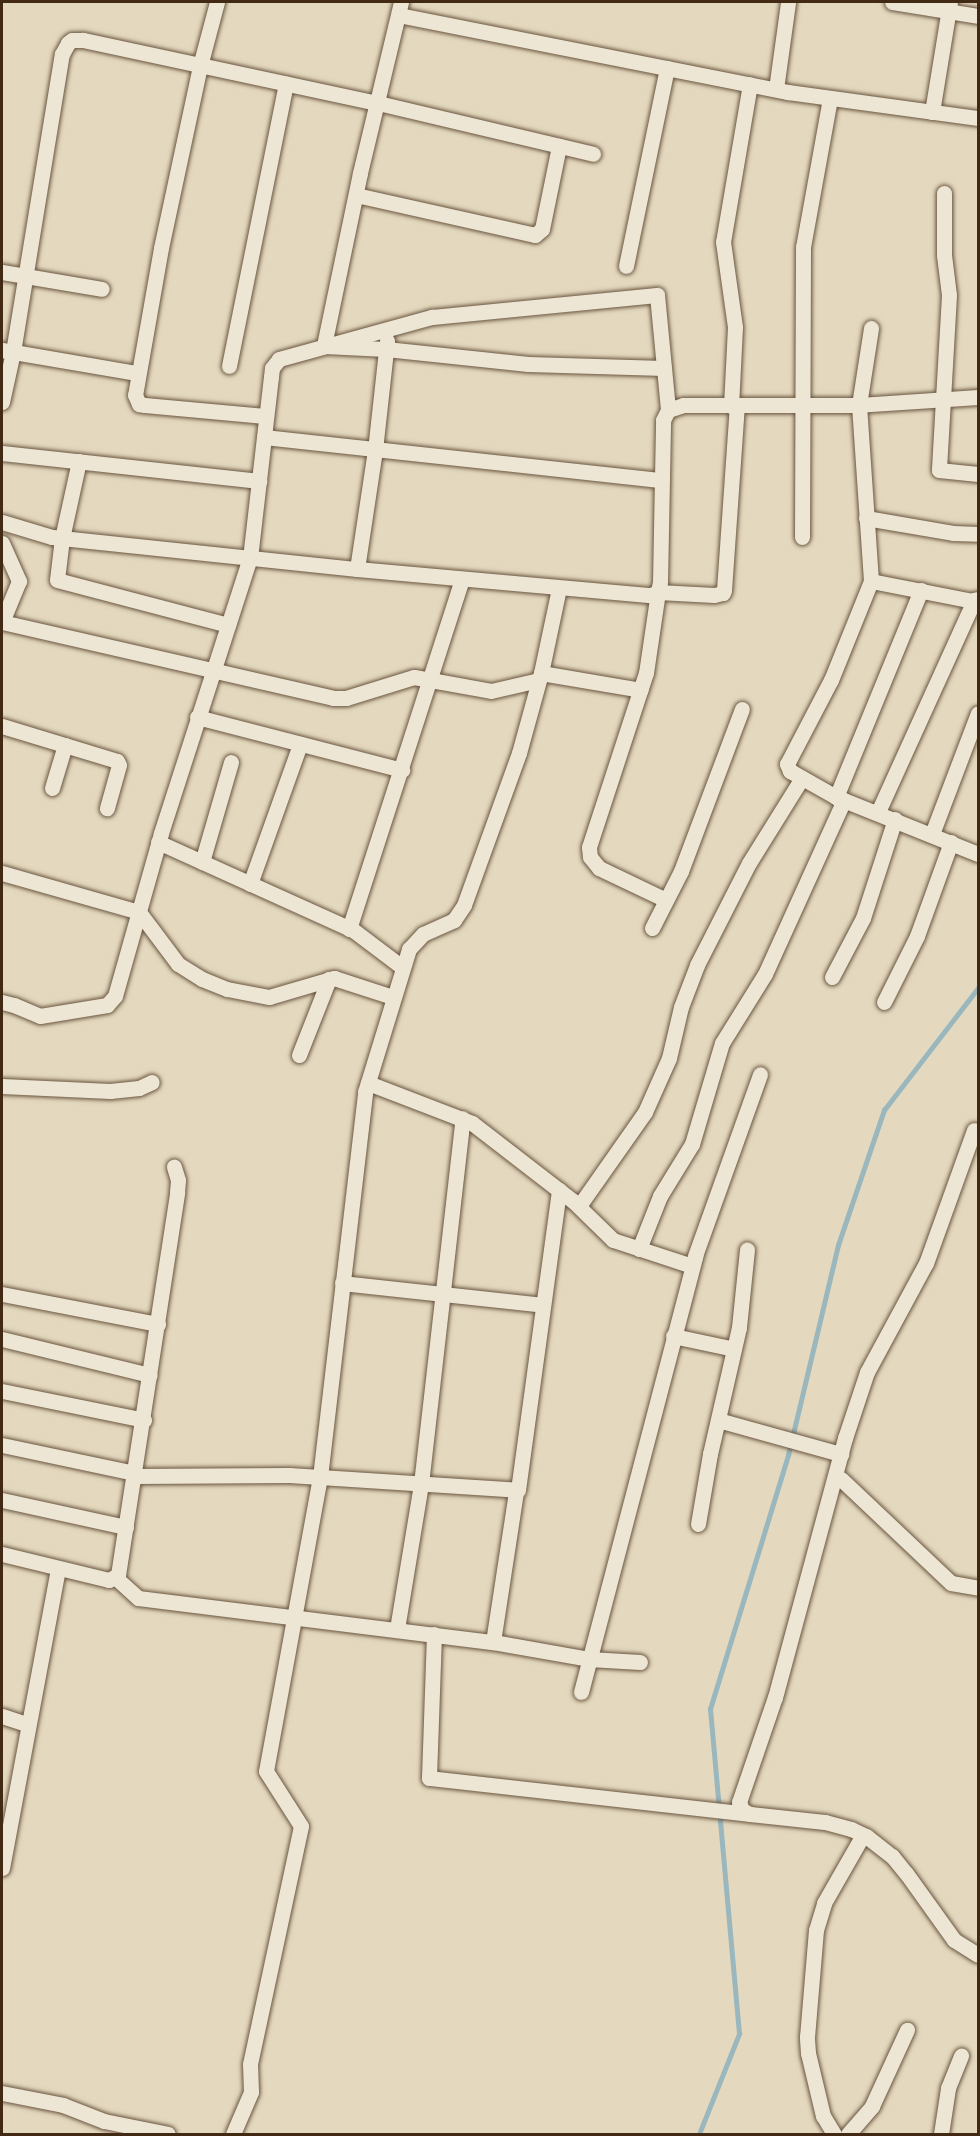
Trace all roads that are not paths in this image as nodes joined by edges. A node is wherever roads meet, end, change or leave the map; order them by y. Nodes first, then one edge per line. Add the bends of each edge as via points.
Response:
1 (217, 2) edge
2 (788, 2) edge
3 (892, 2) edge
4 (950, 6) edge
5 (400, 8) edge
6 (978, 16) edge
7 (200, 66) junction
8 (667, 68) junction
9 (286, 84) junction
10 (750, 84) junction
11 (776, 89) junction
12 (830, 98) junction
13 (378, 103) junction
14 (932, 112) junction
15 (978, 118) edge
16 (559, 146) junction
17 (593, 154) dead end
18 (944, 193) dead end
19 (356, 195) junction
20 (626, 266) dead end
21 (2, 272) edge
22 (24, 276) junction
23 (102, 289) dead end
24 (871, 328) dead end
25 (388, 329) junction
26 (324, 346) junction
27 (386, 349) junction
28 (7, 351) edge
29 (229, 366) dead end
30 (664, 368) junction
31 (137, 373) junction
32 (978, 397) edge
33 (943, 399) junction
34 (2, 402) edge
35 (803, 405) junction
36 (859, 405) junction
37 (734, 406) junction
38 (668, 410) junction
39 (266, 416) junction
40 (264, 437) junction
41 (375, 450) junction
42 (2, 453) edge
43 (79, 461) junction
44 (978, 474) edge
45 (662, 480) junction
46 (259, 481) junction
47 (866, 518) junction
48 (2, 522) edge
49 (978, 534) edge
50 (802, 537) dead end
51 (62, 538) junction
52 (2, 543) edge
53 (250, 558) junction
54 (357, 569) junction
55 (462, 579) junction
56 (871, 581) junction
57 (559, 588) junction
58 (921, 590) junction
59 (658, 592) junction
60 (977, 600) edge
61 (2, 622) edge
62 (228, 625) junction
63 (213, 668) junction
64 (540, 676) junction
65 (431, 680) junction
66 (641, 690) junction
67 (742, 709) dead end
68 (978, 713) edge
69 (197, 717) junction
70 (2, 726) edge
71 (300, 744) junction
72 (65, 745) junction
73 (231, 762) dead end
74 (402, 770) junction
75 (802, 778) junction
76 (52, 788) dead end
77 (840, 799) junction
78 (107, 808) dead end
79 (878, 812) junction
80 (895, 819) junction
81 (932, 834) junction
82 (158, 842) junction
83 (951, 842) junction
84 (977, 852) edge
85 (202, 862) junction
86 (2, 873) edge
87 (250, 884) junction
88 (666, 900) junction
89 (139, 912) junction
90 (349, 928) junction
91 (652, 928) dead end
92 (402, 967) junction
93 (832, 977) dead end
94 (329, 979) junction
95 (393, 998) junction
96 (2, 1002) edge
97 (884, 1002) dead end
98 (299, 1055) dead end
99 (760, 1074) dead end
100 (152, 1082) dead end
101 (368, 1083) junction
102 (2, 1086) edge
103 (463, 1118) junction
104 (974, 1130) dead end
105 (174, 1167) dead end
106 (559, 1190) junction
107 (579, 1206) junction
108 (747, 1248) dead end
109 (639, 1250) junction
110 (692, 1266) junction
111 (342, 1283) junction
112 (2, 1294) edge
113 (442, 1294) junction
114 (543, 1305) junction
115 (158, 1324) junction
116 (673, 1336) junction
117 (2, 1339) edge
118 (734, 1349) junction
119 (150, 1375) junction
120 (2, 1391) edge
121 (144, 1420) junction
122 (718, 1420) junction
123 (2, 1445) edge
124 (841, 1454) junction
125 (135, 1475) junction
126 (321, 1477) junction
127 (841, 1479) dead end
128 (421, 1484) junction
129 (516, 1491) junction
130 (2, 1500) edge
131 (698, 1524) dead end
132 (126, 1527) junction
133 (2, 1554) edge
134 (58, 1568) junction
135 (116, 1578) junction
136 (978, 1588) edge
137 (294, 1616) junction
138 (397, 1629) junction
139 (434, 1634) junction
140 (493, 1642) junction
141 (589, 1659) junction
142 (640, 1662) dead end
143 (581, 1692) dead end
144 (2, 1716) edge
145 (27, 1724) junction
146 (750, 1814) junction
147 (863, 1835) junction
148 (2, 1868) edge
149 (978, 1955) edge
150 (907, 2030) dead end
151 (961, 2055) dead end
152 (2, 2093) edge
153 (168, 2134) edge
154 (233, 2134) edge
155 (834, 2134) edge
156 (848, 2134) edge
157 (941, 2134) edge

1 - 7 street
2 - 11 street
3 - 4 street
4 - 6 street
4 - 14 street
5 - 8 street
5 - 13 street
7 - 9 street
7 - 22 street via 83,40 68,43 62,54
7 - 31 street
8 - 10 street
8 - 20 street
9 - 13 street
9 - 29 street
10 - 11 street
10 - 37 street via 723,242 735,327
11 - 12 street
12 - 14 street
12 - 35 street via 803,246
13 - 16 street
13 - 19 street
14 - 15 street
16 - 17 street
16 - 19 street via 542,229 535,235
18 - 33 street via 944,255 949,295
19 - 26 street
21 - 22 street
22 - 23 street
22 - 28 street
24 - 36 street
25 - 26 street
25 - 27 street
25 - 30 street via 432,317 657,295
26 - 27 street
26 - 39 street via 286,356 275,363
27 - 30 street via 528,364
27 - 41 street
28 - 31 street
28 - 34 street
30 - 38 street
31 - 39 street via 135,395 140,404
32 - 33 street
33 - 36 street
33 - 44 street via 939,470
35 - 36 street
35 - 37 street
35 - 50 street
36 - 47 street
37 - 38 street via 683,405
37 - 59 street via 724,590 714,595
38 - 45 street via 663,420
39 - 40 street
40 - 41 street
40 - 46 street
41 - 45 street
41 - 54 street
42 - 43 street
43 - 46 street
43 - 51 street
45 - 59 street
46 - 53 street
47 - 49 street
47 - 56 street
48 - 51 street
51 - 53 street
51 - 62 street via 58,581
52 - 61 street via 19,581
53 - 54 street
53 - 62 street
54 - 55 street
55 - 57 street
55 - 65 street
56 - 58 street
56 - 75 street via 831,680 789,760 790,771
57 - 59 street via 651,595
57 - 64 street
58 - 60 street
58 - 77 street
59 - 66 street via 651,652
60 - 79 street
61 - 63 street
62 - 63 street
63 - 65 street via 339,699 414,677
63 - 69 street
64 - 65 street via 491,692
64 - 66 street
64 - 92 street via 519,753 464,905 454,920 416,938
65 - 74 street
66 - 88 street via 589,852 599,868
67 - 88 street via 703,818
68 - 81 street
69 - 71 street
69 - 82 street
70 - 72 street
71 - 74 street
71 - 87 street
72 - 76 street
72 - 78 street via 118,763
73 - 85 street
74 - 90 street
75 - 77 street
75 - 107 street via 749,863 697,965 681,1007 669,1058 645,1112
77 - 79 street
77 - 109 street via 768,969 722,1043 692,1144 661,1194
79 - 80 street
80 - 81 street
80 - 93 street via 863,918
81 - 83 street
82 - 85 street
82 - 89 street
83 - 84 street
83 - 97 street via 917,936
85 - 87 street
86 - 89 street
87 - 90 street
88 - 91 street
89 - 94 street via 178,964 227,989 269,997
89 - 96 street via 111,1003 40,1017
90 - 92 street
92 - 95 street
94 - 95 street via 341,978
94 - 98 street
95 - 101 street
99 - 110 street
100 - 102 street via 139,1088 110,1091
101 - 103 street
101 - 111 street
103 - 106 street
103 - 113 street
104 - 124 street via 926,1263 867,1372
105 - 115 street via 177,1192
106 - 107 street
106 - 114 street
107 - 109 street via 613,1240
108 - 118 street
109 - 110 street
110 - 116 street
111 - 113 street
111 - 126 street
112 - 115 street
113 - 114 street
113 - 128 street
114 - 129 street via 520,1486
115 - 119 street
116 - 118 street
116 - 141 street
117 - 119 street
118 - 122 street
119 - 121 street
120 - 121 street
121 - 125 street
122 - 124 street
122 - 131 street
123 - 125 street
124 - 146 street via 775,1697 741,1792 740,1806
125 - 126 street
125 - 132 street
126 - 128 street
126 - 137 street
127 - 136 street via 951,1583
128 - 129 street
128 - 138 street
129 - 140 street
130 - 132 street
132 - 135 street
133 - 134 street
134 - 135 street
134 - 145 street
135 - 137 street via 138,1598
137 - 138 street
137 - 154 street via 266,1771 302,1826 250,2064 251,2092
138 - 139 street
139 - 140 street
139 - 146 street via 429,1778
140 - 141 street
141 - 142 street
141 - 143 street
144 - 145 street
145 - 148 street
146 - 147 street via 825,1822
147 - 149 street via 892,1856 954,1940
147 - 155 street via 824,1903 816,1930 808,2053 823,2116
150 - 156 street via 872,2106
151 - 157 street via 948,2088
152 - 153 street via 63,2104 104,2121

